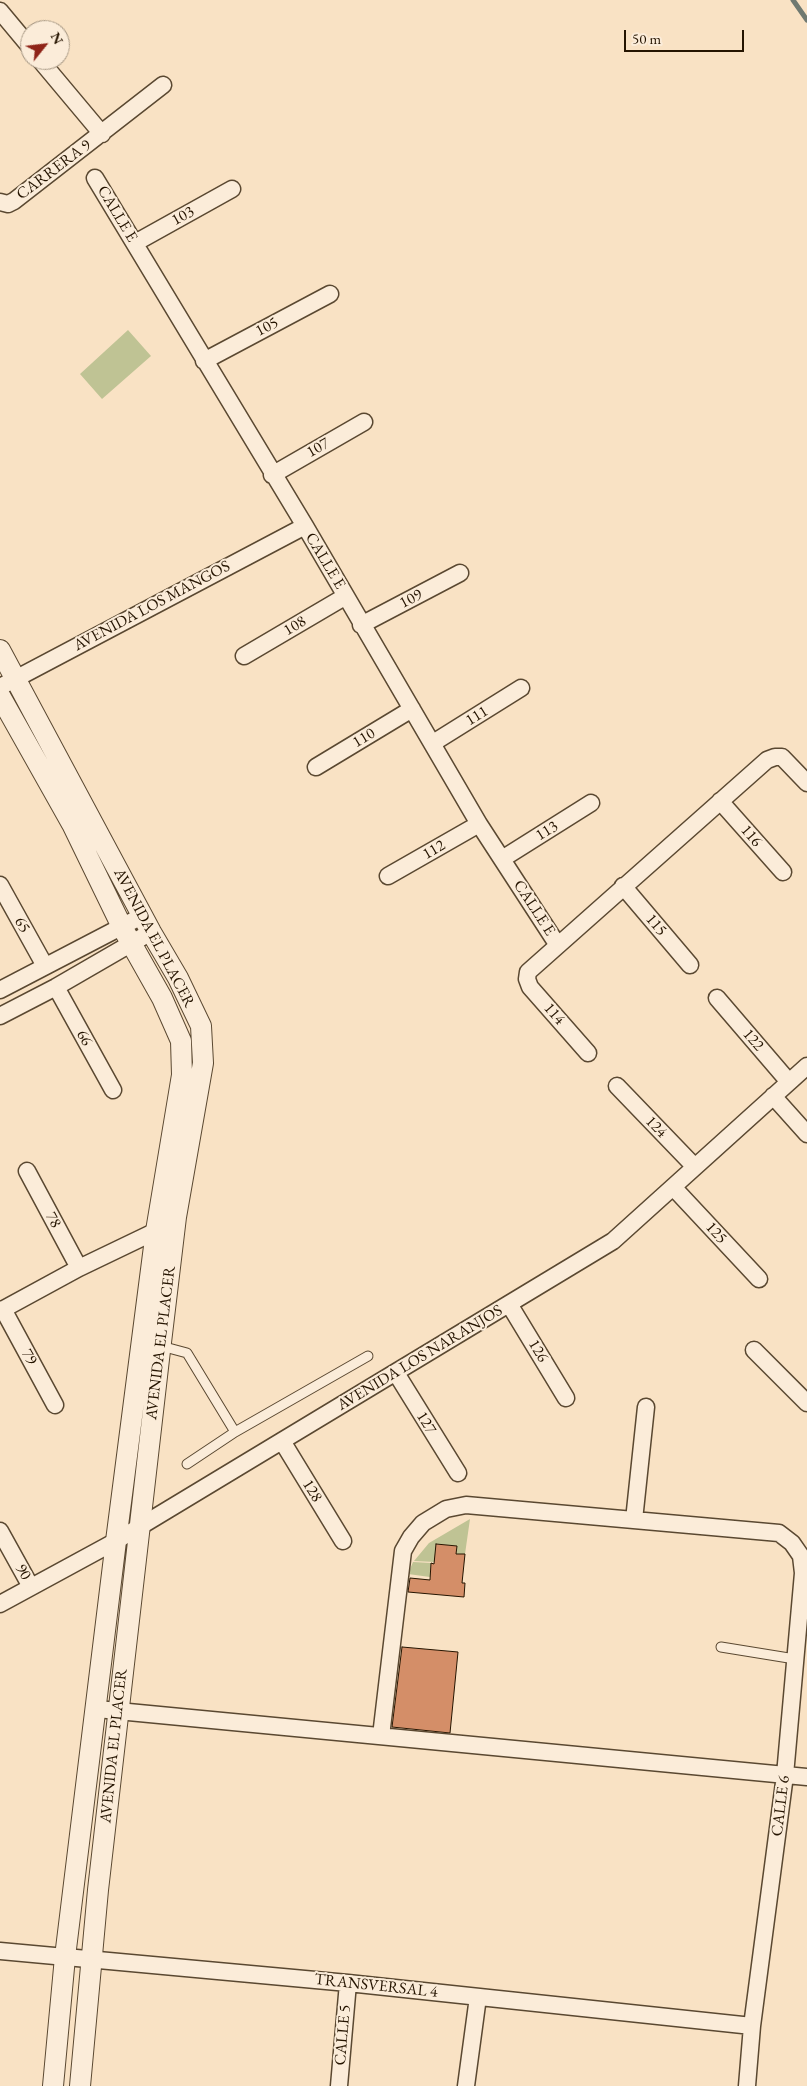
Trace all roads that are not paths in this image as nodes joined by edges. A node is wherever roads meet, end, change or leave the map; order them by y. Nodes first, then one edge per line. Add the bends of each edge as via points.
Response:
1 (0, 11) edge
2 (20, 35) edge
3 (48, 70) edge
4 (163, 85) dead end
5 (102, 134) junction
6 (95, 178) dead end
7 (232, 189) dead end
8 (0, 202) edge
9 (134, 243) junction
10 (330, 294) dead end
11 (204, 361) junction
12 (364, 422) dead end
13 (272, 475) junction
14 (305, 526) junction
15 (460, 573) dead end
16 (346, 596) junction
17 (361, 625) junction
18 (0, 650) edge
19 (244, 656) dead end
20 (8, 683) edge
21 (522, 688) dead end
22 (0, 696) edge
23 (412, 709) junction
24 (433, 743) junction
25 (316, 767) dead end
26 (807, 783) edge
27 (720, 801) junction
28 (592, 804) dead end
29 (479, 824) junction
30 (502, 859) junction
31 (783, 872) dead end
32 (388, 876) dead end
33 (0, 885) edge
34 (623, 886) junction
35 (146, 924) junction
36 (127, 935) junction
37 (557, 944) junction
38 (690, 965) dead end
39 (45, 966) junction
40 (528, 972) joint
41 (56, 987) junction
42 (0, 990) edge
43 (718, 998) dead end
44 (0, 1016) edge
45 (588, 1053) dead end
46 (807, 1066) edge
47 (789, 1082) junction
48 (617, 1086) dead end
49 (113, 1090) dead end
50 (773, 1096) junction
51 (807, 1134) edge
52 (695, 1167) junction
53 (27, 1171) dead end
54 (673, 1187) junction
55 (156, 1231) junction
56 (79, 1268) junction
57 (759, 1278) dead end
58 (509, 1304) junction
59 (1, 1310) edge
60 (161, 1346) junction
61 (754, 1350) dead end
62 (368, 1356) dead end
63 (396, 1372) junction
64 (566, 1398) dead end
65 (807, 1403) edge
66 (55, 1405) dead end
67 (646, 1408) dead end
68 (234, 1432) junction
69 (282, 1441) junction
70 (186, 1464) dead end
71 (458, 1474) dead end
72 (634, 1520) junction
73 (139, 1527) junction
74 (0, 1531) edge
75 (116, 1541) junction
76 (343, 1541) dead end
77 (31, 1587) junction
78 (0, 1604) edge
79 (721, 1647) dead end
80 (795, 1659) junction
81 (97, 1709) junction
82 (118, 1711) junction
83 (381, 1736) junction
84 (785, 1775) junction
85 (807, 1778) edge
86 (0, 1951) edge
87 (65, 1957) junction
88 (92, 1959) junction
89 (348, 1983) junction
90 (478, 1997) junction
91 (752, 2026) junction
92 (53, 2086) edge
93 (80, 2086) edge
94 (339, 2086) edge
95 (466, 2086) edge
96 (747, 2086) edge

1 - 2 street
3 - 5 street, CARRERA 9
4 - 5 street
5 - 8 street, CARRERA 9 via 14,201 8,204
6 - 9 street, CALLE E
7 - 9 street, 103
9 - 11 street, CALLE E
10 - 11 street, 105
11 - 13 street, CALLE E
12 - 13 street, 107
13 - 14 street, CALLE E
14 - 16 street, CALLE E
14 - 20 street, AVENIDA LOS MANGOS
15 - 17 street, 109
16 - 17 street, CALLE E
16 - 19 street, 108
17 - 23 street, CALLE E
18 - 20 street, AVENIDA EL PLACER
20 - 35 street, AVENIDA EL PLACER
21 - 24 street, 111
22 - 36 street, AVENIDA EL PLACER via 72,824
23 - 24 street, CALLE E
23 - 25 street, 110
24 - 29 street, CALLE E
26 - 27 street, CALLE E via 782,757 776,757 767,760
27 - 31 street, 116
27 - 34 street, CALLE E
28 - 30 street, 113
29 - 30 street, CALLE E
29 - 32 street, 112
30 - 37 street, CALLE E
33 - 39 street, 65
34 - 37 street, CALLE E
34 - 38 street, 115
35 - 36 street
35 - 60 street, AVENIDA EL PLACER via 178,978 200,1026 203,1063 176,1217
36 - 39 street
36 - 41 street
36 - 55 street, AVENIDA EL PLACER via 162,998 181,1041 182,1075
37 - 40 street, CALLE E
39 - 42 street
40 - 45 street, 114 via 530,987
41 - 44 street
41 - 49 street, 66
43 - 47 street, 122
46 - 47 street, AVENIDA LOS NARANJOS
47 - 50 street, AVENIDA LOS NARANJOS
48 - 52 street, 124
50 - 51 street
50 - 52 street, AVENIDA LOS NARANJOS
52 - 54 street, AVENIDA LOS NARANJOS
53 - 56 street, 78
54 - 57 street, 125
54 - 58 street, AVENIDA LOS NARANJOS via 613,1241
55 - 56 street
55 - 75 street, AVENIDA EL PLACER
56 - 59 street
58 - 63 street, AVENIDA LOS NARANJOS
58 - 64 street, 126
59 - 66 street, 79
60 - 68 lane via 187,1353
60 - 73 street, AVENIDA EL PLACER
61 - 65 street
62 - 68 lane
63 - 69 street, AVENIDA LOS NARANJOS
63 - 71 street, 127
67 - 72 street
68 - 70 lane
69 - 73 street, AVENIDA LOS NARANJOS
69 - 76 street, 128
72 - 80 street, CALLE 6 via 779,1534 792,1543 801,1556 802,1573
72 - 83 street via 466,1505 446,1509 423,1523 403,1551
73 - 75 street, AVENIDA LOS NARANJOS
73 - 82 street, AVENIDA EL PLACER
74 - 77 street, 90
75 - 77 street, AVENIDA LOS NARANJOS
75 - 81 street, AVENIDA EL PLACER
77 - 78 street, AVENIDA LOS NARANJOS
79 - 80 lane
80 - 84 street, CALLE 6
81 - 82 street
81 - 87 street, AVENIDA EL PLACER
82 - 83 street
82 - 88 street, AVENIDA EL PLACER
83 - 84 street
84 - 85 street
84 - 91 street, CALLE 6
86 - 87 street, TRANSVERSAL 4
87 - 88 street, TRANSVERSAL 4
87 - 92 street, AVENIDA EL PLACER
88 - 89 street, TRANSVERSAL 4
88 - 93 street, AVENIDA EL PLACER
89 - 90 street, TRANSVERSAL 4
89 - 94 street, CALLE 5
90 - 91 street, TRANSVERSAL 4
90 - 95 street
91 - 96 street, CALLE 6

